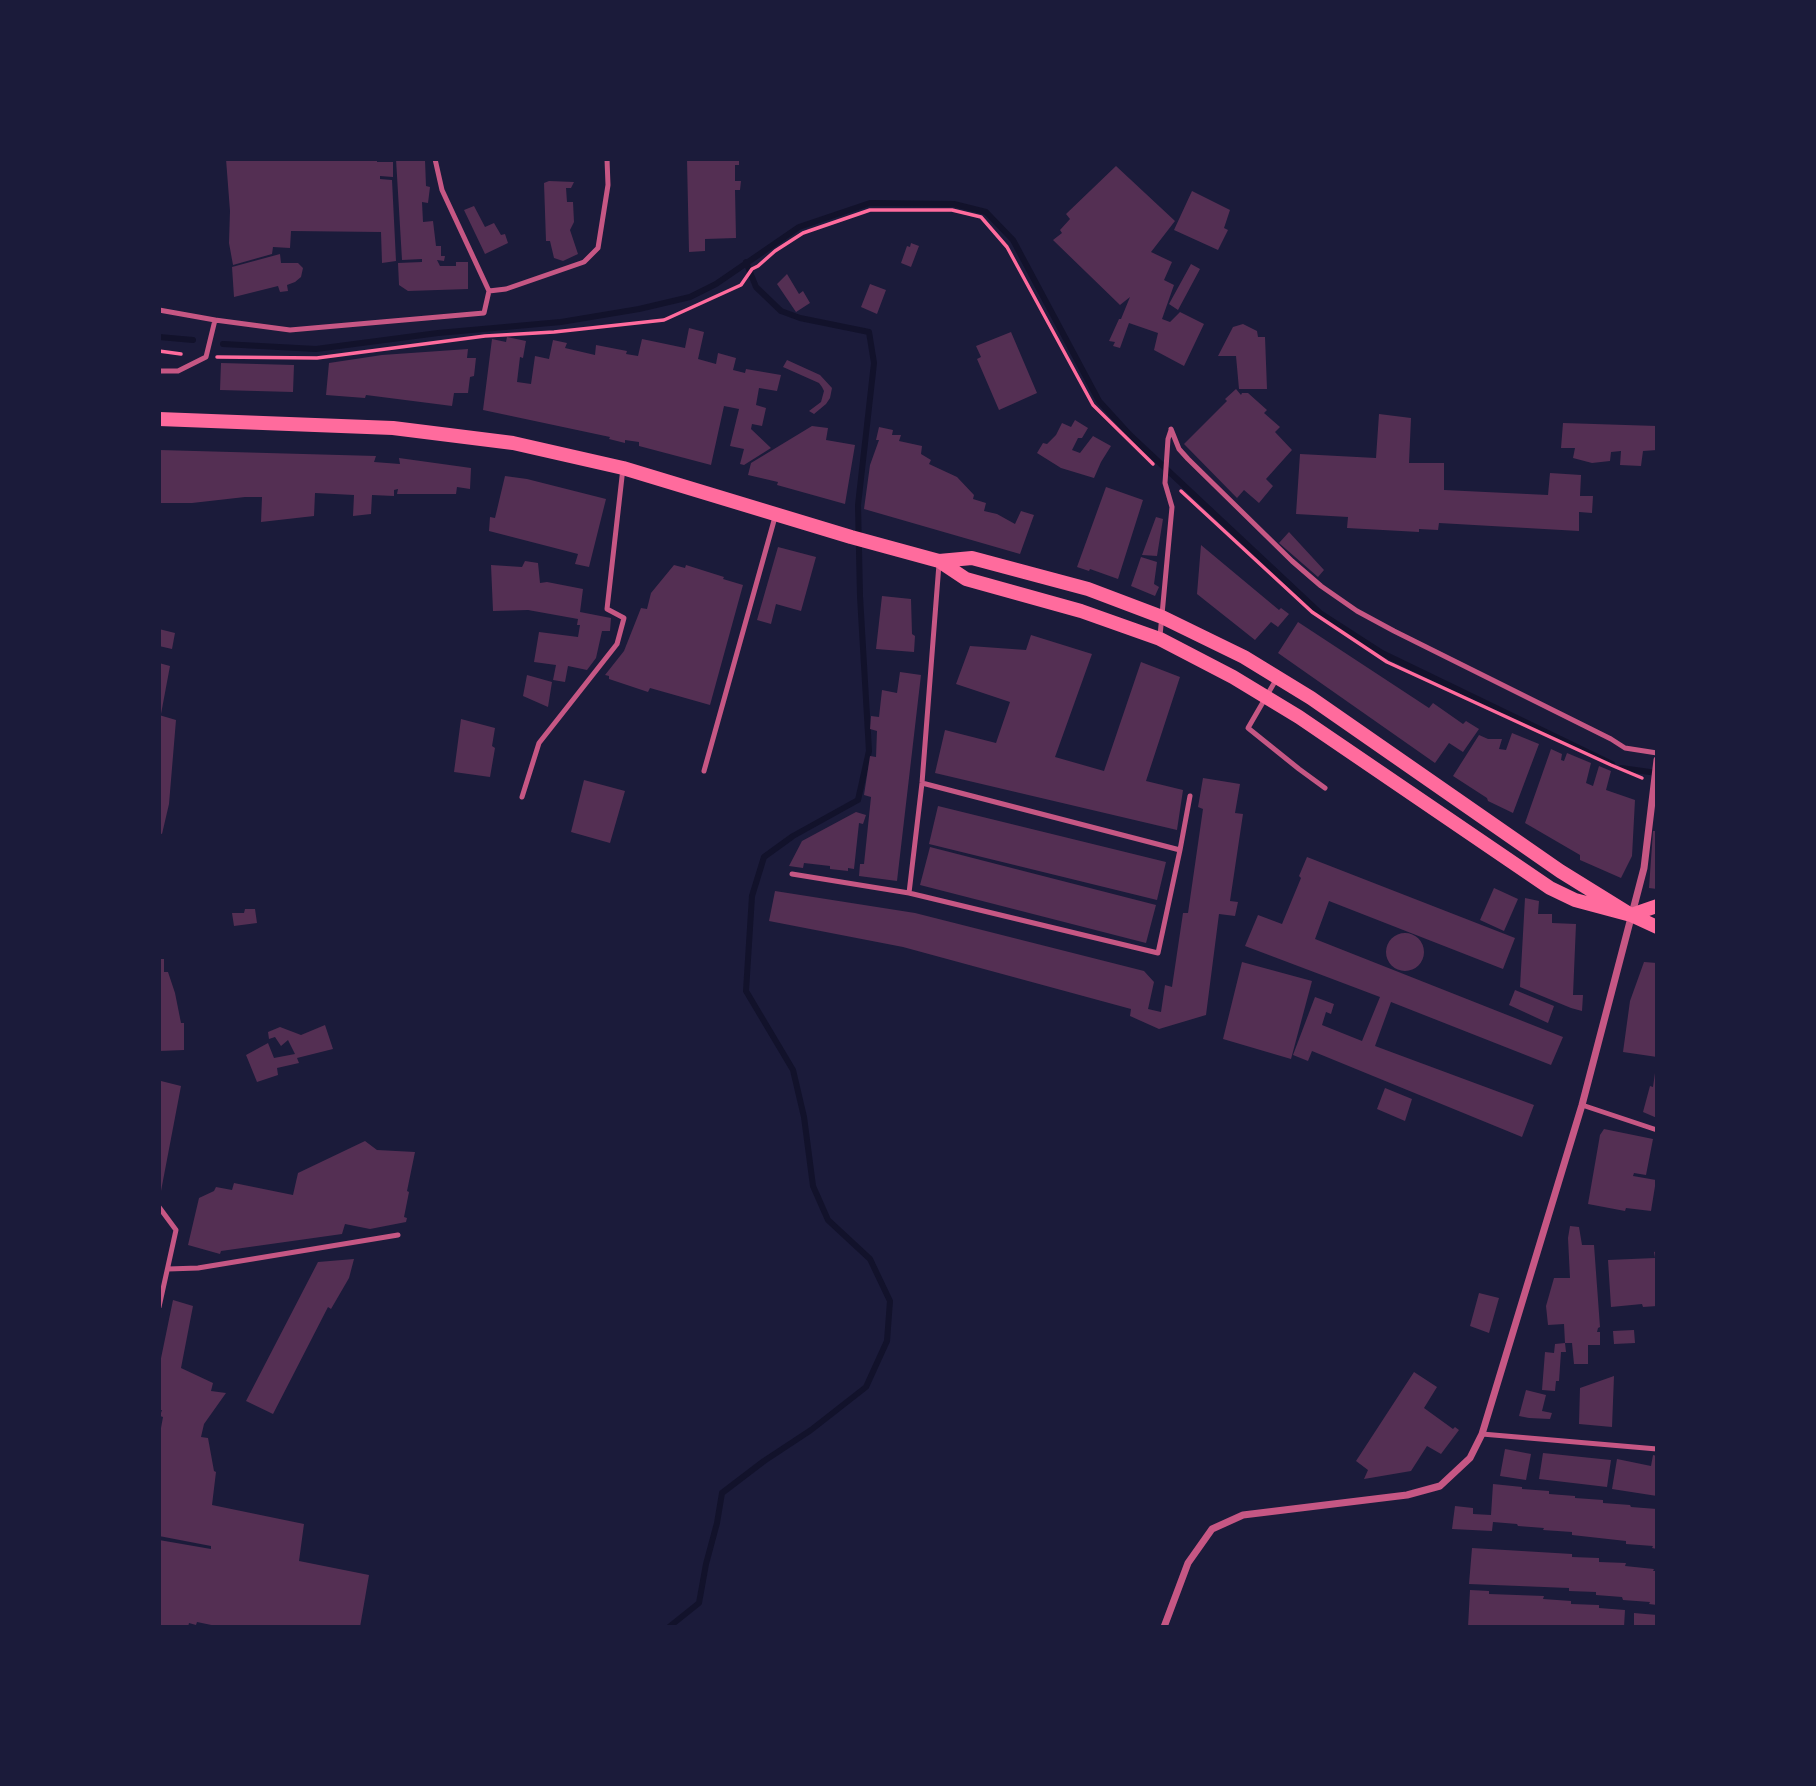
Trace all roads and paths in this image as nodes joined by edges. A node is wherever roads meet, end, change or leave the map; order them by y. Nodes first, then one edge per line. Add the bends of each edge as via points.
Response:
1 (435, 159) edge
2 (607, 159) edge
3 (489, 291) junction
4 (159, 310) edge
5 (215, 320) junction
6 (159, 351) edge
7 (206, 357) junction
8 (159, 372) edge
9 (159, 418) edge
10 (623, 468) junction
11 (1166, 476) junction
12 (776, 514) junction
13 (939, 561) junction
14 (1162, 617) junction
15 (1160, 639) junction
16 (1277, 678) junction
17 (1266, 697) junction
18 (1657, 753) edge
19 (1657, 760) edge
20 (704, 771) dead end
21 (1656, 775) edge
22 (922, 783) junction
23 (1325, 788) dead end
24 (1191, 796) dead end
25 (522, 797) dead end
26 (1180, 850) junction
27 (792, 874) dead end
28 (909, 893) junction
29 (1657, 906) edge
30 (1631, 915) junction
31 (1657, 927) edge
32 (1582, 1105) junction
33 (1657, 1130) edge
34 (159, 1207) edge
35 (398, 1235) dead end
36 (168, 1269) junction
37 (159, 1307) edge
38 (1482, 1434) junction
39 (1657, 1449) edge
40 (1164, 1627) edge

1 - 3 lane via 442,190
2 - 3 lane via 608,185 598,248 584,262
3 - 5 lane via 484,313 290,331
4 - 5 lane
5 - 7 lane
6 - 7 path
7 - 8 lane via 178,371
7 - 11 path via 317,358 485,336 664,320 741,285 752,269 803,233 870,210 952,210 981,217 1007,247 1093,405
9 - 10 main road via 405,430 513,443
10 - 12 main road
10 - 25 lane via 607,609 624,618 617,645 539,743
11 - 14 lane via 1172,507
11 - 18 lane via 1171,429 1179,449 1235,506 1321,586 1357,611 1625,748
12 - 13 main road
12 - 20 lane
13 - 14 main road via 972,558 1088,589
13 - 15 main road via 966,579 1082,611
13 - 22 lane
14 - 15 lane
14 - 16 main road
15 - 17 main road
16 - 17 lane
16 - 30 main road
17 - 23 lane via 1248,728
17 - 30 main road via 1550,888
19 - 21 street
21 - 30 street via 1643,868
22 - 26 lane
22 - 28 lane
24 - 26 lane
26 - 28 lane via 1158,953
27 - 28 lane
29 - 30 main road
30 - 31 main road
30 - 32 street
32 - 33 lane
32 - 38 street
34 - 36 lane via 176,1230
35 - 36 lane
36 - 37 lane
38 - 39 lane
38 - 40 street via 1470,1458 1440,1486 1407,1495 1243,1515 1212,1529 1188,1563

